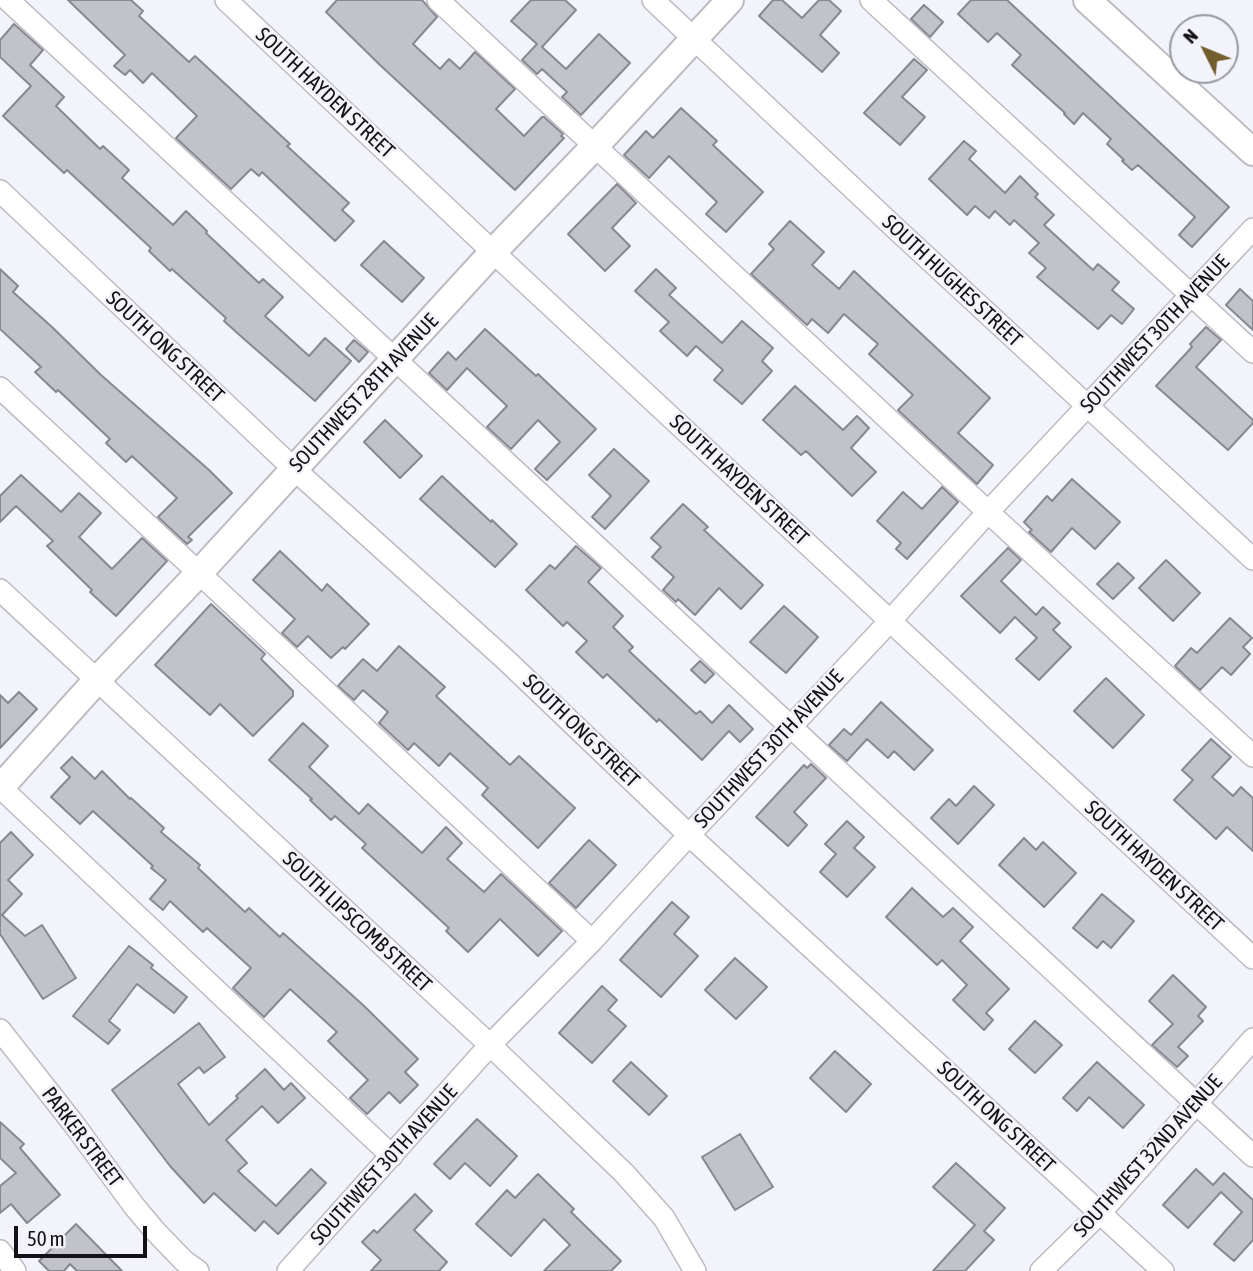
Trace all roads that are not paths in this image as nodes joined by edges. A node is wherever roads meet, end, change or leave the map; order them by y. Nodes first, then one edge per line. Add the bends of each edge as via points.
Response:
1 (8, 0) edge
2 (226, 0) edge
3 (438, 0) edge
4 (653, 0) edge
5 (730, 0) edge
6 (871, 0) edge
7 (1087, 0) edge
8 (694, 37) junction
9 (595, 146) junction
10 (1253, 152) edge
11 (0, 191) edge
12 (1253, 229) edge
13 (494, 252) junction
14 (1191, 295) junction
15 (1253, 352) edge
16 (395, 359) junction
17 (0, 388) edge
18 (1088, 406) junction
19 (294, 469) junction
20 (988, 512) junction
21 (1253, 559) edge
22 (200, 573) junction
23 (0, 590) edge
24 (890, 621) junction
25 (97, 680) junction
26 (790, 726) junction
27 (1253, 756) edge
28 (0, 787) edge
29 (689, 835) junction
30 (592, 941) junction
31 (1253, 958) edge
32 (0, 1030) edge
33 (1253, 1039) edge
34 (490, 1045) junction
35 (1196, 1103) junction
36 (392, 1156) junction
37 (1253, 1156) edge
38 (1100, 1213) junction
39 (0, 1251) edge
40 (15, 1271) edge
41 (198, 1271) edge
42 (288, 1271) edge
43 (695, 1271) edge
44 (1041, 1271) edge
45 (1163, 1271) edge

1 - 16 street
2 - 13 street, SOUTH HAYDEN STREET
3 - 9 street
4 - 8 street, SOUTH HUGHES STREET
5 - 8 main road, SOUTHWEST 28TH AVENUE
6 - 14 street
7 - 10 main road
8 - 9 main road, SOUTHWEST 28TH AVENUE
8 - 18 street, SOUTH HUGHES STREET
9 - 13 main road, SOUTHWEST 28TH AVENUE
9 - 20 street
11 - 19 street, SOUTH ONG STREET
12 - 14 street, SOUTHWEST 30TH AVENUE
13 - 16 main road, SOUTHWEST 28TH AVENUE
13 - 24 street, SOUTH HAYDEN STREET
14 - 15 street
14 - 18 street, SOUTHWEST 30TH AVENUE
16 - 19 main road, SOUTHWEST 28TH AVENUE
16 - 26 street
17 - 22 street
18 - 20 street, SOUTHWEST 30TH AVENUE
18 - 21 street, SOUTH HUGHES STREET
19 - 22 main road, SOUTHWEST 28TH AVENUE
19 - 29 street, SOUTH ONG STREET via 506,660
20 - 24 street, SOUTHWEST 30TH AVENUE
20 - 27 street
22 - 25 main road, SOUTHWEST 28TH AVENUE
22 - 30 street
23 - 25 street, SOUTH LIPSCOMB STREET
24 - 26 street, SOUTHWEST 30TH AVENUE
24 - 31 street, SOUTH HAYDEN STREET
25 - 28 main road, SOUTHWEST 28TH AVENUE
25 - 34 street, SOUTH LIPSCOMB STREET
26 - 29 street, SOUTHWEST 30TH AVENUE
26 - 35 street
28 - 36 street
29 - 30 street, SOUTHWEST 30TH AVENUE
29 - 38 street, SOUTH ONG STREET
30 - 34 street, SOUTHWEST 30TH AVENUE
32 - 41 street, PARKER STREET via 134,1206
33 - 35 street, SOUTHWEST 32ND AVENUE
34 - 36 street, SOUTHWEST 30TH AVENUE
34 - 43 street, SOUTH LIPSCOMB STREET via 624,1173 664,1218
35 - 37 street
35 - 38 street, SOUTHWEST 32ND AVENUE
36 - 42 street, SOUTHWEST 30TH AVENUE
38 - 44 street, SOUTHWEST 32ND AVENUE
38 - 45 street, SOUTH ONG STREET
39 - 40 street

